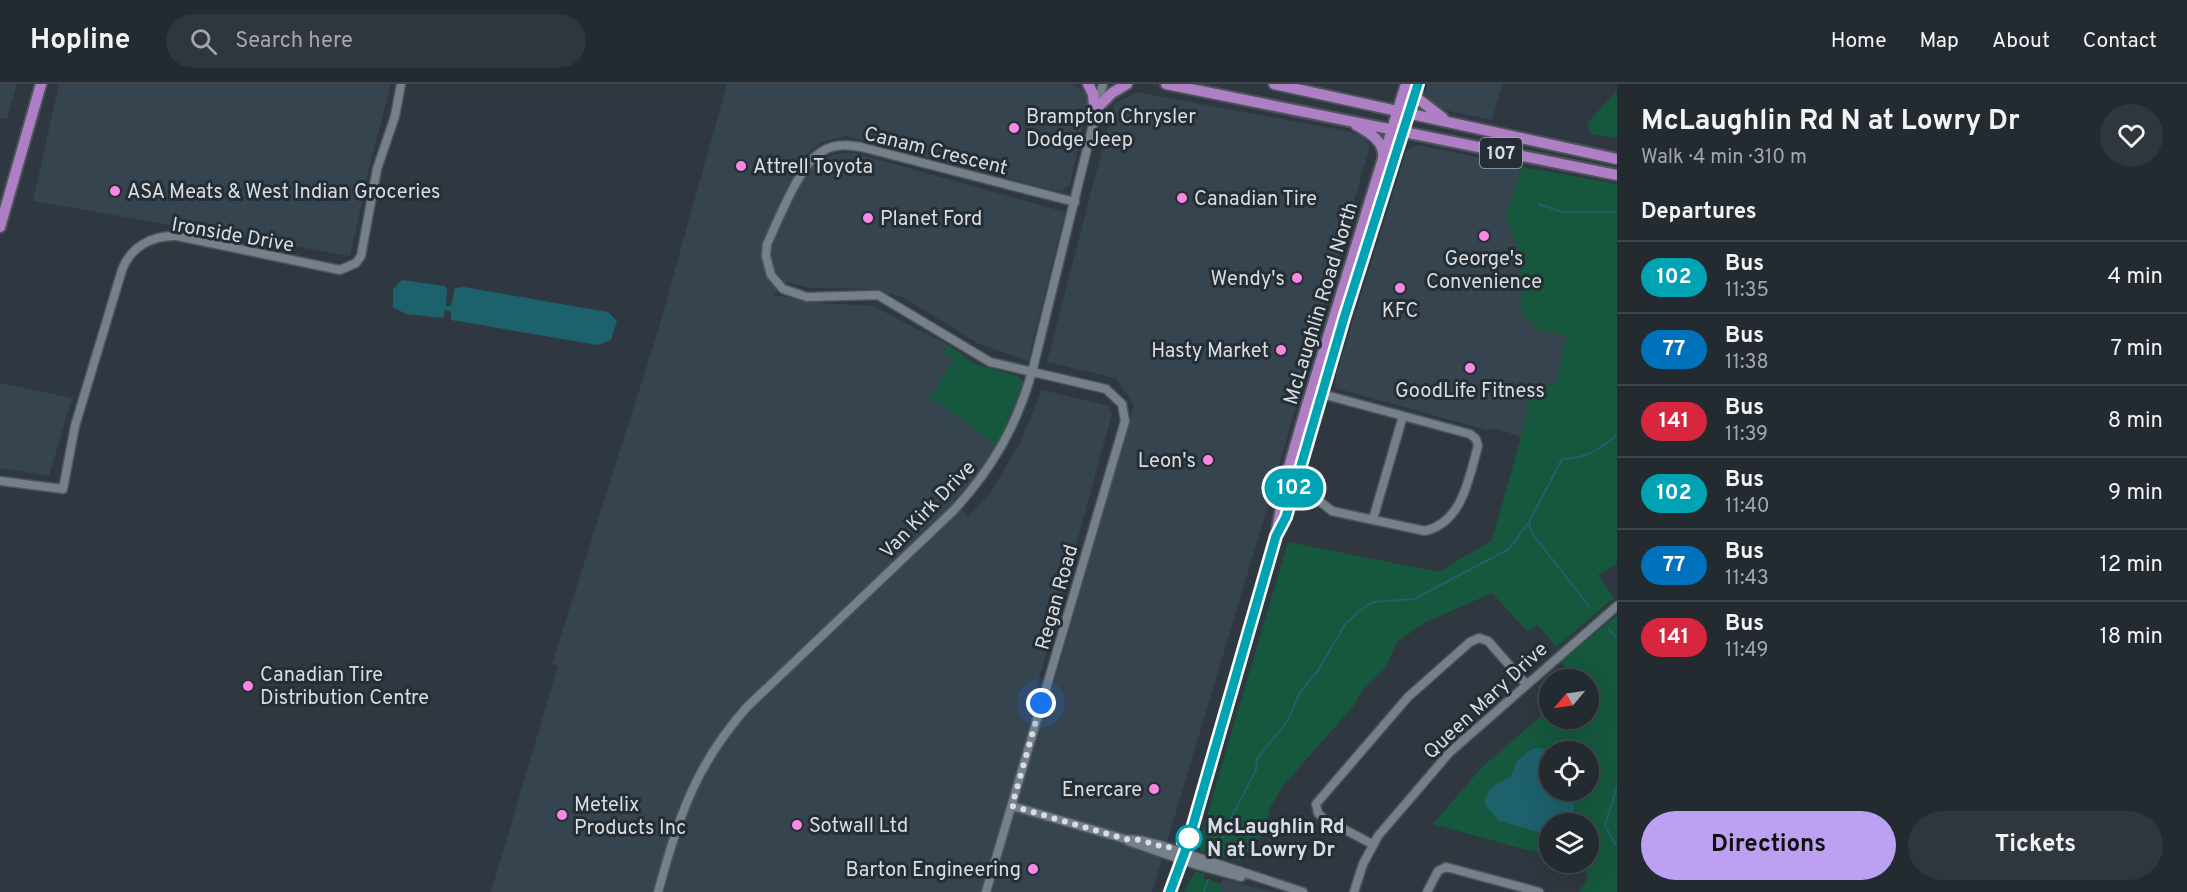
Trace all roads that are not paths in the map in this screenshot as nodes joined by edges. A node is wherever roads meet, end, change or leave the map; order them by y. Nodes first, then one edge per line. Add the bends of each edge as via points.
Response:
1 (41, 84) edge
2 (401, 84) edge
3 (1088, 84) edge
4 (1103, 84) edge
5 (1127, 84) edge
6 (1166, 84) edge
7 (1274, 84) edge
8 (1406, 84) edge
9 (1418, 84) edge
10 (1099, 106) junction
11 (1403, 112) junction
12 (1095, 119) junction
13 (1348, 120) junction
14 (1454, 123) junction
15 (1398, 131) junction
16 (1617, 159) edge
17 (1380, 169) junction
18 (1617, 175) edge
19 (1075, 202) junction
20 (0, 227) edge
21 (1347, 274) junction
22 (1353, 293) junction
23 (1032, 372) junction
24 (1322, 394) junction
25 (1403, 416) junction
26 (0, 481) edge
27 (1318, 500) dead end
28 (1373, 519) junction
29 (1276, 536) junction
30 (1617, 606) edge
31 (1525, 683) junction
32 (1012, 806) junction
33 (1372, 844) junction
34 (1182, 857) junction
35 (658, 892) edge
36 (986, 892) edge
37 (1170, 892) edge
38 (1303, 892) edge
39 (1354, 892) edge
40 (1427, 892) edge
41 (1539, 892) edge

1 - 20 main road
2 - 26 street, Ironside Drive via 377,169 361,256 356,263 340,270 166,236 145,243 126,260 75,426 63,489
3 - 12 main road
4 - 10 street, Van Kirk Drive
5 - 10 main road
6 - 13 main road, 107
7 - 11 main road, 107
8 - 11 main road, McLaughlin Road North
9 - 11 main road, McLaughlin Road North
9 - 14 main road via 1417,98 1434,114
10 - 12 street, Van Kirk Drive
11 - 14 main road, 107
11 - 15 main road, McLaughlin Road North
12 - 19 street, Van Kirk Drive
13 - 15 main road, 107
13 - 17 main road via 1372,135 1383,148
14 - 16 main road, 107
15 - 17 main road, McLaughlin Road North
15 - 18 main road, 107
15 - 22 main road, McLaughlin Road North
17 - 21 main road, McLaughlin Road North
19 - 23 street, Van Kirk Drive
19 - 23 street, Canam Crescent via 861,147 839,145 817,155 806,168 767,244 771,275 783,289 807,297 878,295 990,362
21 - 22 main road
21 - 29 main road, McLaughlin Road North via 1289,467
22 - 24 main road, McLaughlin Road North
23 - 32 street, Regan Road via 1106,389 1122,404 1125,421
23 - 35 street, Van Kirk Drive via 1006,443 973,490 725,732 687,798
24 - 25 street
24 - 29 main road, McLaughlin Road North via 1286,517
25 - 28 street
25 - 28 street via 1476,439 1478,446 1470,474 1460,504 1431,530
27 - 28 street via 1332,510
29 - 34 main road, McLaughlin Road North
30 - 31 street, Queen Mary Drive
31 - 33 street, Queen Mary Drive via 1456,745
31 - 33 street via 1488,641 1479,638 1408,697 1316,804 1323,818
32 - 34 street via 1125,839 1138,847
32 - 36 street, Regan Road
33 - 39 street, Queen Mary Drive
34 - 37 main road, McLaughlin Road North
34 - 38 street via 1221,873
40 - 41 street via 1438,871 1446,867

